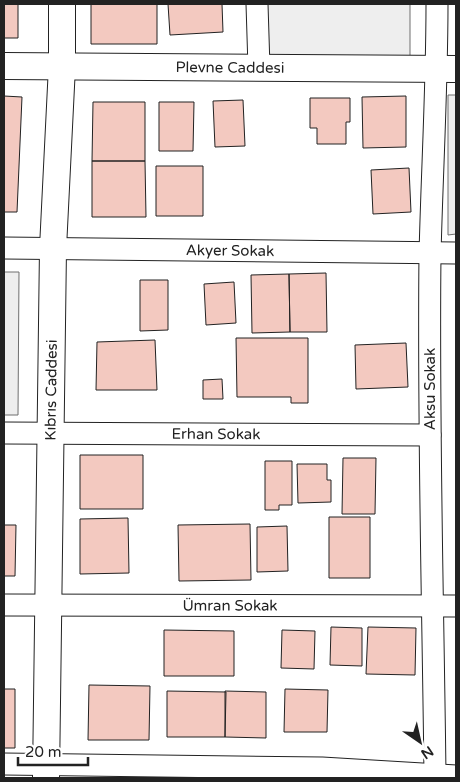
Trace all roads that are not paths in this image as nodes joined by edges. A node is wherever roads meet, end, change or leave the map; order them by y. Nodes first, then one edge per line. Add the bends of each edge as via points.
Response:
1 (62, 4) edge
2 (257, 4) edge
3 (437, 4) edge
4 (4, 66) edge
5 (62, 66) junction
6 (259, 68) junction
7 (447, 70) edge
8 (4, 248) edge
9 (53, 248) junction
10 (456, 253) edge
11 (430, 254) junction
12 (4, 433) edge
13 (50, 435) junction
14 (430, 435) junction
15 (4, 605) edge
16 (433, 605) junction
17 (48, 606) junction
18 (456, 606) edge
19 (4, 764) edge
20 (47, 771) edge
21 (321, 773) edge
22 (435, 775) junction
23 (456, 776) edge

1 - 5 street, Kıbrıs Caddesi
2 - 6 street
3 - 7 street, Aksu Sokak
4 - 5 street, Plevne Caddesi
5 - 6 street, Plevne Caddesi
5 - 9 street, Kıbrıs Caddesi
6 - 7 street, Plevne Caddesi
7 - 11 street, Aksu Sokak
8 - 9 street, Akyer Sokak
9 - 11 street, Akyer Sokak
9 - 13 street, Kıbrıs Caddesi
10 - 11 street, Akyer Sokak
11 - 14 street, Aksu Sokak
12 - 13 street, Erhan Sokak
13 - 14 street, Erhan Sokak
13 - 17 street, Kıbrıs Caddesi
14 - 16 street, Aksu Sokak
15 - 17 street, Ümran Sokak
16 - 17 street, Ümran Sokak
16 - 18 street, Ümran Sokak
16 - 22 street, Aksu Sokak
17 - 20 street, Kıbrıs Caddesi
19 - 20 street
20 - 21 street
21 - 22 street
22 - 23 street

